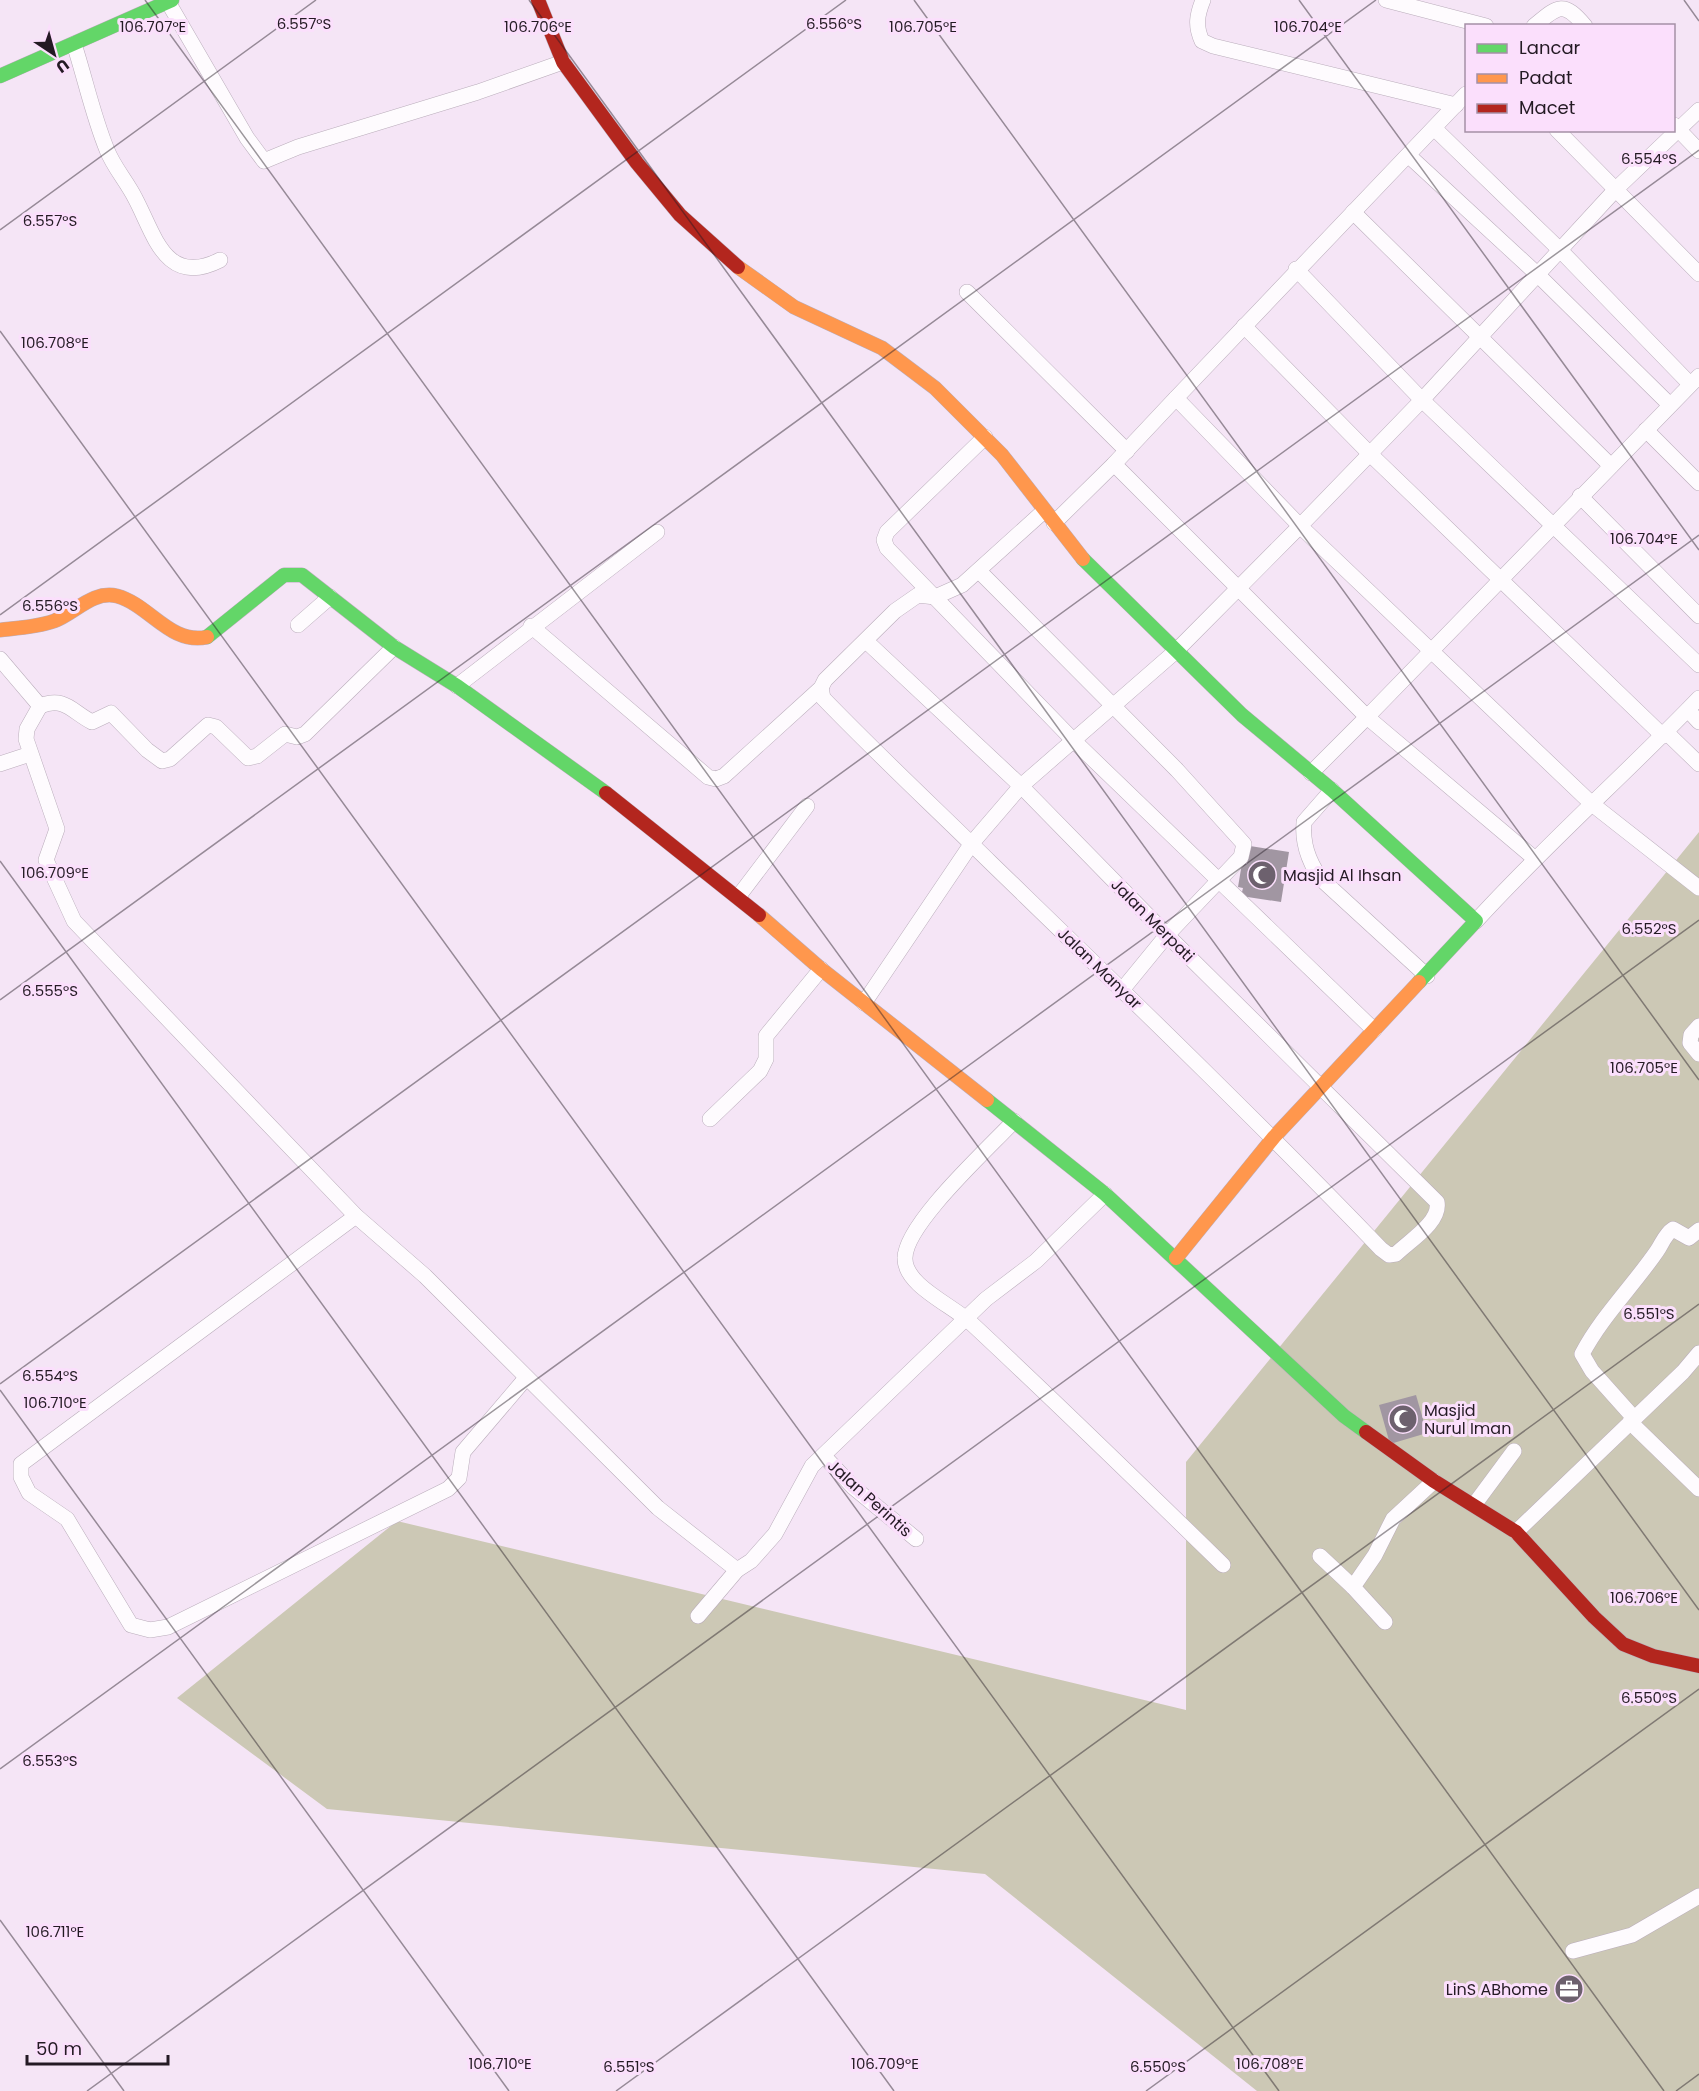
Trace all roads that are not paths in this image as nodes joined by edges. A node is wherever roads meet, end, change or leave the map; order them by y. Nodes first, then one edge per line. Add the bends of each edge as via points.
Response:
1 (538, 0) edge
2 (1203, 0) edge
3 (1386, 0) edge
4 (170, 1) edge
5 (1478, 24) edge
6 (1536, 24) edge
7 (1583, 24) edge
8 (74, 44) junction
9 (563, 62) junction
10 (0, 76) edge
11 (1461, 100) edge
12 (1699, 110) edge
13 (1676, 128) edge
14 (1435, 129) junction
15 (1559, 132) edge
16 (1672, 132) edge
17 (1699, 151) edge
18 (1408, 154) junction
19 (1617, 188) junction
20 (1353, 212) junction
21 (1560, 250) junction
22 (220, 260) dead end
23 (1296, 269) junction
24 (1537, 274) junction
25 (1699, 274) edge
26 (967, 292) dead end
27 (1244, 326) junction
28 (1480, 334) junction
29 (1695, 380) edge
30 (1176, 398) junction
31 (1422, 400) junction
32 (1670, 405) junction
33 (1646, 430) junction
34 (985, 437) junction
35 (1127, 451) junction
36 (1369, 453) junction
37 (1114, 464) junction
38 (1611, 466) junction
39 (1699, 483) edge
40 (1580, 496) junction
41 (1049, 517) junction
42 (1553, 525) junction
43 (1300, 526) junction
44 (657, 532) dead end
45 (980, 571) junction
46 (1502, 577) junction
47 (1238, 590) junction
48 (330, 597) junction
49 (935, 597) junction
50 (1699, 616) edge
51 (297, 625) dead end
52 (531, 626) junction
53 (0, 630) edge
54 (866, 641) junction
55 (394, 647) junction
56 (1176, 651) junction
57 (1432, 652) junction
58 (0, 659) edge
59 (1699, 665) edge
60 (456, 686) junction
61 (821, 688) junction
62 (1699, 698) edge
63 (1112, 704) junction
64 (40, 706) junction
65 (1688, 710) junction
66 (1367, 717) junction
67 (1699, 722) edge
68 (1665, 735) junction
69 (1072, 739) junction
70 (30, 754) junction
71 (0, 764) edge
72 (1699, 764) edge
73 (1311, 773) junction
74 (1021, 786) junction
75 (1332, 790) junction
76 (1592, 804) junction
77 (807, 806) dead end
78 (972, 843) junction
79 (1534, 858) junction
80 (1217, 881) junction
81 (1699, 888) edge
82 (738, 897) junction
83 (1476, 921) junction
84 (1167, 935) junction
85 (821, 969) junction
86 (1428, 976) junction
87 (1122, 990) junction
88 (864, 1003) junction
89 (1699, 1026) edge
90 (1374, 1030) junction
91 (1699, 1054) edge
92 (1321, 1085) junction
93 (711, 1119) dead end
94 (1014, 1121) junction
95 (1274, 1137) junction
96 (1105, 1194) junction
97 (356, 1216) junction
98 (1699, 1230) edge
99 (1381, 1249) joint
100 (1176, 1258) junction
101 (966, 1318) junction
102 (1699, 1353) edge
103 (526, 1378) junction
104 (1632, 1420) junction
105 (1514, 1451) dead end
106 (824, 1456) junction
107 (1434, 1481) junction
108 (1699, 1488) edge
109 (1474, 1505) junction
110 (1516, 1532) junction
111 (916, 1539) dead end
112 (1320, 1556) dead end
113 (1223, 1565) dead end
114 (736, 1570) junction
115 (1353, 1587) junction
116 (698, 1616) dead end
117 (1385, 1622) dead end
118 (1699, 1666) edge
119 (1699, 1896) edge
120 (1573, 1951) dead end

1 - 9 main road
2 - 11 street via 1197,31 1202,41 1213,46
3 - 5 street
4 - 8 main road
4 - 9 street via 247,138 264,161
6 - 7 street via 1555,9 1564,7
8 - 10 main road
8 - 22 street via 107,152 126,179 162,252 195,269
9 - 34 main road via 680,215 729,260 794,307 849,330 897,358 935,388
11 - 14 street
12 - 13 street
13 - 17 street
14 - 18 street
14 - 21 street
15 - 19 street
16 - 19 street
18 - 20 street
18 - 24 street
19 - 21 street
19 - 25 street
20 - 23 street
20 - 28 street
21 - 24 street
21 - 29 street
23 - 27 street
23 - 31 street
24 - 28 street
24 - 32 street
26 - 35 street
27 - 30 street
27 - 36 street
28 - 31 street
28 - 38 street
29 - 32 street
30 - 35 street
30 - 43 street
31 - 36 street
31 - 42 street
32 - 33 street
33 - 38 street
33 - 39 street
34 - 41 main road
34 - 49 street via 887,532 884,540 887,549
35 - 37 street
36 - 43 street
36 - 46 street
37 - 41 street
37 - 47 street
38 - 40 street
40 - 42 street
40 - 50 street
41 - 45 street
41 - 56 main road via 1076,552
42 - 46 street
42 - 59 street
43 - 47 street
43 - 57 street
44 - 52 street
45 - 49 street via 962,585
45 - 63 street
46 - 57 street
46 - 68 street
47 - 56 street
47 - 66 street
48 - 51 street
48 - 53 main road via 302,575 291,573 201,640 178,636 148,611 115,596 101,596 45,624
48 - 55 main road
49 - 54 street via 918,596 908,602
49 - 69 street
52 - 60 street
52 - 61 street via 708,777 716,779
54 - 61 street
54 - 74 street, Jalan Merpati
55 - 60 main road
55 - 64 street via 305,734 285,734 257,756 248,758 216,727 208,725 170,759 162,761 111,713 92,722 75,707 52,701
56 - 63 street
56 - 73 main road via 1242,715
57 - 66 street
57 - 76 street
58 - 64 street
60 - 82 main road via 619,803
61 - 78 street, Jalan Manyar via 823,698 890,768
62 - 65 street
63 - 69 street
63 - 80 street via 1242,839 1241,857
64 - 70 street via 25,734
65 - 67 street
65 - 68 street
66 - 73 street
66 - 79 street
68 - 72 street
68 - 76 street
69 - 74 street
69 - 80 street
70 - 71 street
70 - 97 street via 57,829 46,860 74,921
73 - 75 main road
74 - 78 street
74 - 84 street, Jalan Merpati
75 - 83 main road
75 - 86 street via 1304,822 1306,851 1313,867 1320,878
76 - 79 street
76 - 81 street
77 - 82 street
78 - 87 street, Jalan Manyar
78 - 88 street
79 - 83 street
80 - 84 street
80 - 90 street
82 - 85 main road
83 - 86 main road
84 - 87 street
84 - 92 street, Jalan Merpati
85 - 88 main road
85 - 93 street via 766,1036 766,1059 760,1071
86 - 90 main road
87 - 95 street, Jalan Manyar
88 - 94 main road
89 - 91 street via 1690,1035 1690,1043
90 - 92 main road
92 - 95 main road
92 - 99 street, Jalan Merpati via 1437,1202 1435,1217 1396,1254 1389,1255
94 - 96 main road
94 - 101 street via 924,1218 906,1244 904,1261 911,1279
95 - 99 street, Jalan Manyar
95 - 100 main road
96 - 100 main road
96 - 101 street via 1036,1261
97 - 103 street via 425,1276
97 - 103 street via 21,1464 21,1477 29,1493 67,1519 131,1625 150,1630 168,1627 448,1490 459,1478 463,1452
98 - 104 street via 1689,1238 1672,1229 1668,1231 1582,1354
100 - 107 main road via 1344,1416
101 - 106 street
101 - 113 street
102 - 104 street
103 - 114 street via 658,1508
104 - 108 street
104 - 110 street
105 - 109 street
106 - 111 street, Jalan Perintis
106 - 114 street via 802,1480 775,1534 751,1561
107 - 109 main road
107 - 115 street via 1393,1519
109 - 110 main road
110 - 118 main road via 1623,1644 1653,1656
112 - 115 street
114 - 116 street
115 - 117 street
119 - 120 street via 1632,1935

